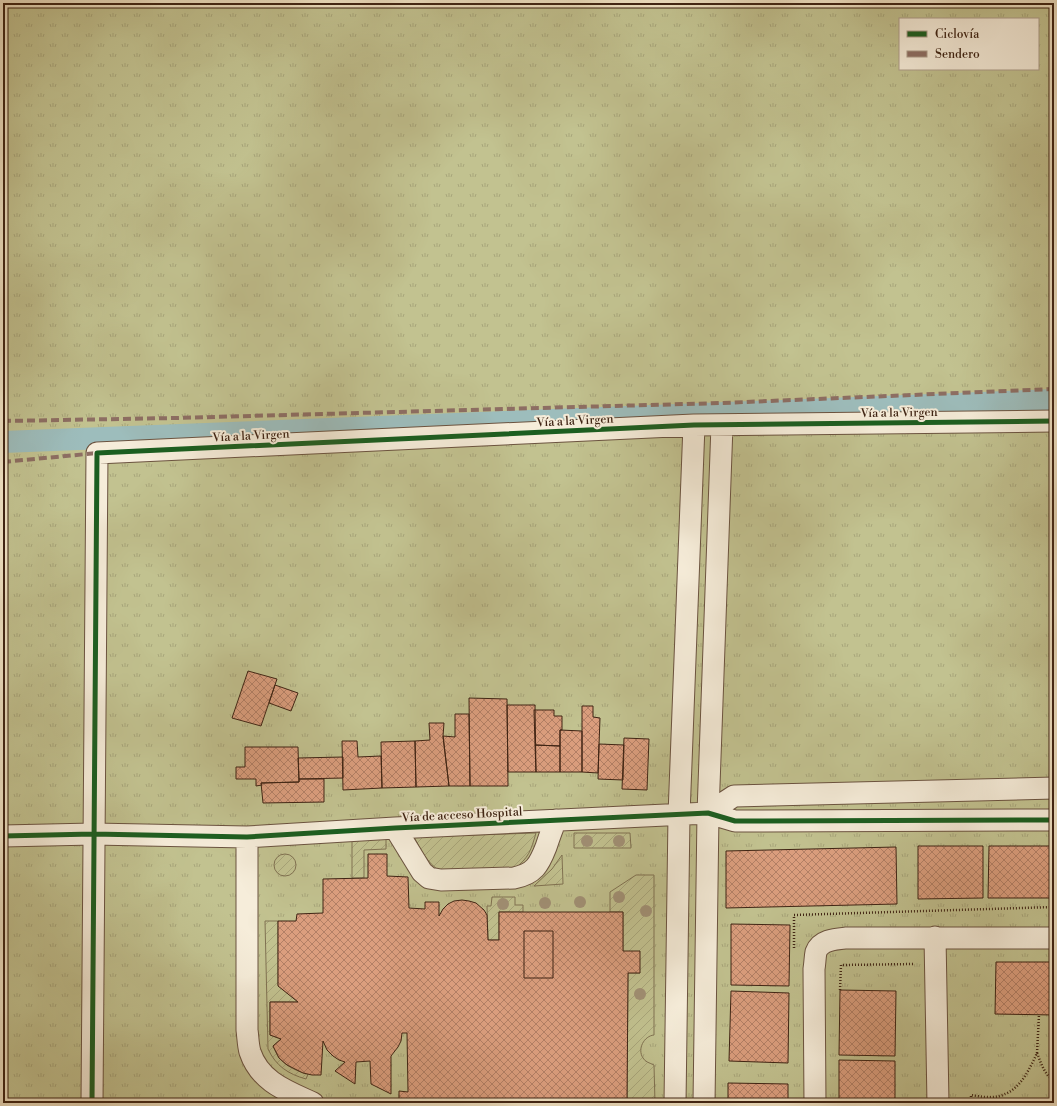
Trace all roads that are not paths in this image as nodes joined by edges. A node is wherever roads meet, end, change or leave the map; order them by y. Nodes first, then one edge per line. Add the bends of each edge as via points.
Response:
1 (1054, 421) edge
2 (694, 426) junction
3 (722, 426) junction
4 (1054, 788) edge
5 (708, 813) junction
6 (679, 815) junction
7 (556, 820) junction
8 (1054, 820) edge
9 (394, 828) junction
10 (93, 834) junction
11 (3, 836) edge
12 (247, 837) junction
13 (935, 937) junction
14 (1054, 938) edge
15 (92, 1103) edge
16 (312, 1103) edge
17 (675, 1103) edge
18 (704, 1103) edge
19 (815, 1103) edge
20 (938, 1103) edge

1 - 3 street, Vía a la Virgen
2 - 3 street, Vía a la Virgen
2 - 6 street
2 - 10 street, Vía a la Virgen via 97,453
3 - 5 street
4 - 5 street via 734,796
5 - 6 street, Vía de acceso Hospital
5 - 8 street via 735,821
5 - 18 street
6 - 7 street, Vía de acceso Hospital
6 - 17 street
7 - 9 street, Vía de acceso Hospital
7 - 9 street via 541,861 529,873 514,878 430,878 422,872
9 - 12 street, Vía de acceso Hospital
10 - 11 street, Vía de acceso Hospital
10 - 12 street, Vía de acceso Hospital
10 - 15 street
12 - 16 street via 250,1052 266,1077 280,1088
13 - 14 street
13 - 19 street via 832,939 816,951
13 - 20 street

